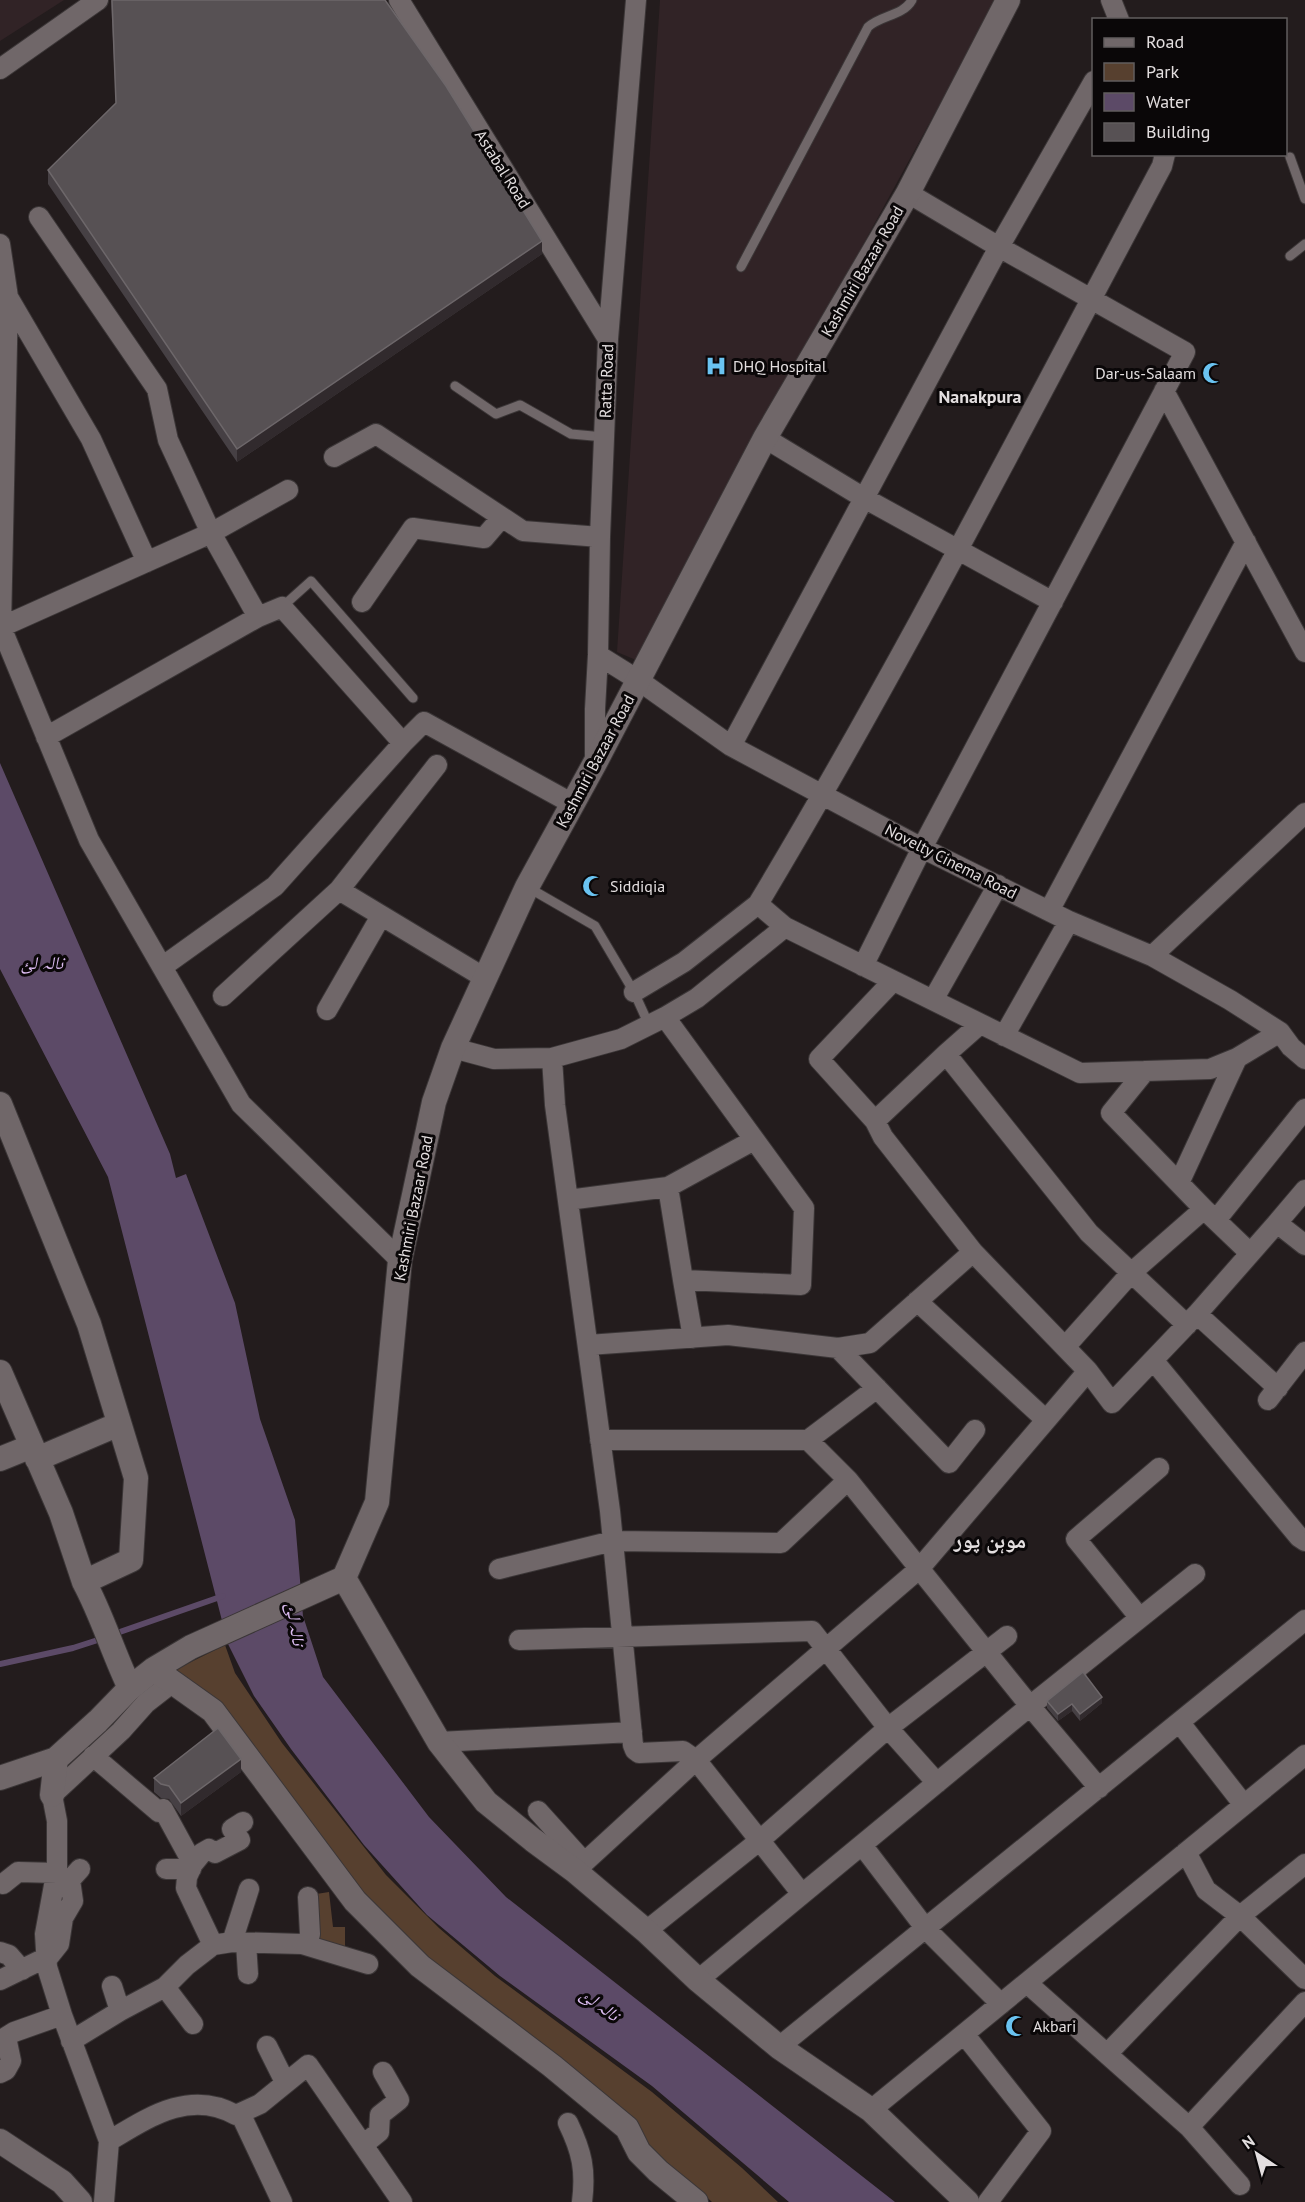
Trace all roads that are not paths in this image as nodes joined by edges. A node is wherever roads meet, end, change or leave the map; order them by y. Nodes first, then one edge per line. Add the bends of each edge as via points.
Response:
1 (98, 0) edge
2 (399, 0) edge
3 (636, 0) edge
4 (912, 0) edge
5 (1008, 0) edge
6 (1111, 0) edge
7 (1118, 18) edge
8 (0, 69) edge
9 (1092, 84) edge
10 (1164, 156) edge
11 (1290, 157) dead end
12 (908, 193) junction
13 (1305, 199) edge
14 (39, 217) dead end
15 (0, 244) edge
16 (1305, 244) edge
17 (999, 247) junction
18 (1290, 256) dead end
19 (741, 267) dead end
20 (8, 297) junction
21 (1091, 299) junction
22 (608, 339) junction
23 (456, 386) dead end
24 (1164, 391) junction
25 (604, 436) junction
26 (765, 438) junction
27 (334, 457) dead end
28 (288, 490) dead end
29 (864, 498) junction
30 (502, 517) junction
31 (211, 533) junction
32 (600, 537) junction
33 (1246, 542) junction
34 (958, 549) junction
35 (147, 562) junction
36 (362, 602) dead end
37 (1053, 602) junction
38 (282, 607) junction
39 (258, 617) junction
40 (1, 627) edge
41 (1305, 652) edge
42 (598, 655) junction
43 (638, 680) junction
44 (413, 698) dead end
45 (46, 736) junction
46 (404, 743) junction
47 (730, 746) junction
48 (595, 763) junction
49 (436, 765) dead end
50 (824, 794) junction
51 (573, 804) junction
52 (1305, 813) edge
53 (922, 848) junction
54 (998, 885) junction
55 (527, 887) junction
56 (339, 890) junction
57 (758, 904) junction
58 (1049, 911) junction
59 (381, 916) junction
60 (1069, 921) junction
61 (786, 927) junction
62 (1152, 956) junction
63 (863, 966) junction
64 (162, 967) junction
65 (485, 978) junction
66 (893, 981) junction
67 (634, 992) junction
68 (223, 996) dead end
69 (933, 1000) junction
70 (327, 1010) dead end
71 (657, 1021) junction
72 (980, 1024) junction
73 (1280, 1032) junction
74 (1004, 1036) junction
75 (453, 1048) junction
76 (946, 1054) junction
77 (552, 1058) junction
78 (1237, 1058) junction
79 (1305, 1059) edge
80 (1145, 1071) junction
81 (0, 1104) edge
82 (1305, 1109) edge
83 (875, 1121) junction
84 (754, 1140) junction
85 (9, 1149) edge
86 (1179, 1184) junction
87 (668, 1187) junction
88 (1305, 1190) edge
89 (568, 1200) junction
90 (1210, 1215) junction
91 (1277, 1223) junction
92 (1305, 1245) edge
93 (973, 1252) junction
94 (1250, 1253) junction
95 (400, 1260) junction
96 (1131, 1273) junction
97 (683, 1280) junction
98 (917, 1301) junction
99 (1192, 1320) junction
100 (693, 1338) junction
101 (588, 1345) junction
102 (1065, 1347) junction
103 (838, 1348) junction
104 (1304, 1356) edge
105 (1153, 1360) junction
106 (1088, 1371) junction
107 (0, 1372) edge
108 (877, 1388) junction
109 (1046, 1420) junction
110 (120, 1424) junction
111 (975, 1430) dead end
112 (600, 1440) junction
113 (808, 1440) junction
114 (34, 1452) junction
115 (0, 1459) edge
116 (1159, 1468) dead end
117 (848, 1480) junction
118 (613, 1540) junction
119 (1305, 1541) edge
120 (499, 1569) dead end
121 (919, 1569) junction
122 (1195, 1574) dead end
123 (344, 1578) junction
124 (88, 1589) junction
125 (1140, 1618) junction
126 (1305, 1620) edge
127 (1006, 1636) dead end
128 (622, 1637) junction
129 (519, 1640) dead end
130 (827, 1650) junction
131 (986, 1652) junction
132 (163, 1675) junction
133 (130, 1688) junction
134 (1030, 1706) junction
135 (1180, 1723) junction
136 (888, 1728) junction
137 (632, 1732) junction
138 (439, 1742) junction
139 (1305, 1755) edge
140 (93, 1756) junction
141 (56, 1759) junction
142 (696, 1760) junction
143 (0, 1778) edge
144 (937, 1783) junction
145 (1099, 1788) junction
146 (52, 1795) junction
147 (1244, 1804) junction
148 (538, 1811) dead end
149 (243, 1822) dead end
150 (759, 1841) junction
151 (862, 1845) junction
152 (1186, 1852) junction
153 (1305, 1864) edge
154 (579, 1866) junction
155 (192, 1867) junction
156 (80, 1869) dead end
157 (166, 1869) dead end
158 (57, 1873) junction
159 (3, 1884) dead end
160 (249, 1889) dead end
161 (802, 1894) junction
162 (308, 1897) dead end
163 (1240, 1916) junction
164 (926, 1929) junction
165 (646, 1931) junction
166 (230, 1943) junction
167 (313, 1951) junction
168 (0, 1952) edge
169 (47, 1963) junction
170 (368, 1964) dead end
171 (22, 1970) junction
172 (248, 1974) dead end
173 (1305, 1979) edge
174 (0, 1980) edge
175 (698, 1980) junction
176 (1027, 1983) junction
177 (112, 1986) dead end
178 (165, 1987) junction
179 (1000, 2004) junction
180 (120, 2011) junction
181 (1301, 2014) edge
182 (62, 2015) junction
183 (193, 2024) dead end
184 (964, 2034) junction
185 (71, 2041) junction
186 (267, 2046) dead end
187 (779, 2047) junction
188 (1107, 2054) junction
189 (383, 2072) dead end
190 (0, 2073) edge
191 (285, 2082) junction
192 (871, 2110) junction
193 (240, 2113) junction
194 (568, 2124) dead end
195 (1189, 2127) junction
196 (109, 2141) junction
197 (363, 2145) junction
198 (3, 2147) edge
199 (1240, 2185) dead end
200 (80, 2202) edge
201 (104, 2202) edge
202 (282, 2202) edge
203 (402, 2202) edge
204 (582, 2202) edge
205 (696, 2202) edge
206 (967, 2202) edge
207 (988, 2202) edge

1 - 8 street
2 - 22 street, Astabal Road
3 - 22 street, Ratta Road
4 - 19 lane via 908,6 868,27
5 - 12 street, Kashmiri Bazaar Road
6 - 7 street
9 - 17 street
10 - 21 street
11 - 13 lane
12 - 17 street
12 - 26 street, Kashmiri Bazaar Road
14 - 31 street via 157,389 168,440
15 - 20 street
16 - 18 lane
17 - 21 street
17 - 29 street
20 - 35 street via 91,439
20 - 40 street
21 - 24 street via 1185,352
21 - 34 street
22 - 25 street, Ratta Road
23 - 25 lane via 496,414 520,405 571,434
24 - 33 street
24 - 37 street
25 - 32 street, Ratta Road
26 - 29 street
26 - 43 street, Kashmiri Bazaar Road
27 - 30 street via 376,434
28 - 31 street
29 - 34 street
29 - 47 street
30 - 32 street via 523,531
30 - 36 street via 484,538 413,528
31 - 35 street
31 - 39 street
32 - 42 street, Ratta Road
33 - 41 street
33 - 58 street
34 - 37 street
34 - 50 street
35 - 40 street
37 - 53 street
38 - 39 street
38 - 44 lane via 311,581
38 - 46 street
39 - 45 street
40 - 45 street
42 - 43 street, Novelty Cinema Road
42 - 48 street, Ratta Road
43 - 47 street, Novelty Cinema Road
43 - 48 street, Kashmiri Bazaar Road
45 - 64 street via 89,840
46 - 51 street via 424,722
46 - 64 street via 275,886
47 - 50 street, Novelty Cinema Road
48 - 51 street, Kashmiri Bazaar Road
49 - 56 street
50 - 53 street, Novelty Cinema Road
50 - 57 street
51 - 55 street, Kashmiri Bazaar Road
52 - 62 street
53 - 54 street, Novelty Cinema Road
53 - 63 street
54 - 58 street, Novelty Cinema Road
54 - 69 street
55 - 65 street, Kashmiri Bazaar Road
55 - 67 lane via 595,926
56 - 59 street
56 - 68 street
57 - 61 street
57 - 67 street via 684,962
58 - 60 street, Novelty Cinema Road
59 - 65 street
59 - 70 street
60 - 62 street, Novelty Cinema Road
60 - 74 street
61 - 63 street
61 - 71 street via 697,998
62 - 73 street, Novelty Cinema Road
63 - 66 street
64 - 95 street via 241,1104
65 - 75 street, Kashmiri Bazaar Road
66 - 69 street
66 - 83 street via 819,1059
67 - 71 lane
69 - 72 street
71 - 77 street via 621,1039
71 - 84 street
72 - 74 street
72 - 76 street
73 - 78 street
73 - 79 street, Novelty Cinema Road
74 - 80 street via 1080,1073
75 - 77 street via 494,1059
75 - 95 street, Kashmiri Bazaar Road via 434,1102
76 - 83 street
76 - 96 street via 1089,1233
77 - 89 street
78 - 80 street via 1210,1069
78 - 86 street
80 - 86 street via 1111,1113
81 - 85 street
82 - 90 street
83 - 93 street via 882,1137
84 - 87 street
84 - 97 street via 804,1208 801,1285
85 - 110 street via 89,1324
86 - 90 street
87 - 89 street
87 - 97 street
88 - 91 street
89 - 101 street
90 - 94 street
90 - 96 street
91 - 92 street
91 - 94 street
93 - 98 street
93 - 102 street
94 - 99 street
95 - 123 street, Kashmiri Bazaar Road via 376,1502
96 - 99 street
96 - 102 street
97 - 100 street
98 - 103 street via 870,1343
98 - 109 street
99 - 104 street via 1273,1394
99 - 105 street
100 - 101 street
100 - 103 street via 728,1335
101 - 112 street
102 - 106 street
103 - 108 street
105 - 106 street via 1112,1403
105 - 119 street
106 - 109 street
107 - 114 street
108 - 111 street via 949,1463
108 - 113 street
109 - 121 street
110 - 114 street
110 - 124 street via 136,1478 131,1560
112 - 113 street
112 - 118 street
113 - 117 street
114 - 115 street
114 - 124 street
116 - 125 street via 1076,1539
117 - 118 street via 781,1543
117 - 121 street
118 - 120 street
118 - 128 street
121 - 130 street
121 - 131 street
122 - 125 street
123 - 132 street via 191,1647
123 - 138 street
124 - 133 street
125 - 134 street
126 - 135 street
127 - 131 street
128 - 129 street
128 - 130 street via 812,1631
128 - 137 street
130 - 136 street
130 - 142 street
131 - 134 street
131 - 136 street
132 - 133 street
132 - 140 street via 146,1703
132 - 205 street via 213,1711 355,1901 420,1966 627,2127 639,2152
133 - 141 street
134 - 144 street
134 - 145 street
135 - 145 street
135 - 147 street
136 - 144 street
136 - 150 street
137 - 138 street
137 - 142 street via 634,1750 639,1753 683,1751
138 - 154 street via 486,1802 533,1840
139 - 147 street
140 - 146 street
140 - 155 street via 159,1812 163,1809
141 - 143 street
141 - 146 street
142 - 150 street
142 - 154 street
144 - 151 street
145 - 164 street
146 - 158 street via 57,1821
147 - 152 street
148 - 154 street
149 - 155 street via 232,1829 240,1840 215,1853 208,1849
150 - 161 street
150 - 165 street
151 - 161 street
151 - 164 street
152 - 163 street via 1206,1890
152 - 176 street
153 - 163 street
154 - 165 street
155 - 157 street
155 - 166 street via 186,1888
156 - 169 street via 70,1880 73,1901 63,1918 59,1944
158 - 159 street via 18,1872
158 - 169 street via 45,1934
160 - 166 street
161 - 175 street
162 - 167 street
163 - 173 street
163 - 188 street
164 - 179 street
164 - 187 street
165 - 175 street
166 - 167 street via 286,1942
166 - 172 street
166 - 178 street via 188,1965
167 - 170 street
168 - 171 street via 9,1955
169 - 171 street via 39,1961
169 - 182 street
171 - 174 street
175 - 187 street
176 - 179 street
176 - 188 street
177 - 180 street
178 - 180 street
178 - 183 street
179 - 184 street
180 - 185 street
181 - 195 street
182 - 185 street
182 - 190 street via 6,2037 11,2061
184 - 192 street
184 - 207 street via 1041,2131
185 - 196 street
186 - 191 street
187 - 192 street
188 - 195 street
189 - 197 street via 399,2100 380,2115 379,2132
191 - 193 street via 260,2104
191 - 197 street via 308,2065
192 - 206 street
193 - 196 street via 210,2105 175,2107
193 - 202 street
194 - 204 street via 582,2158
195 - 199 street
196 - 201 street
197 - 203 street
198 - 200 street via 62,2182

